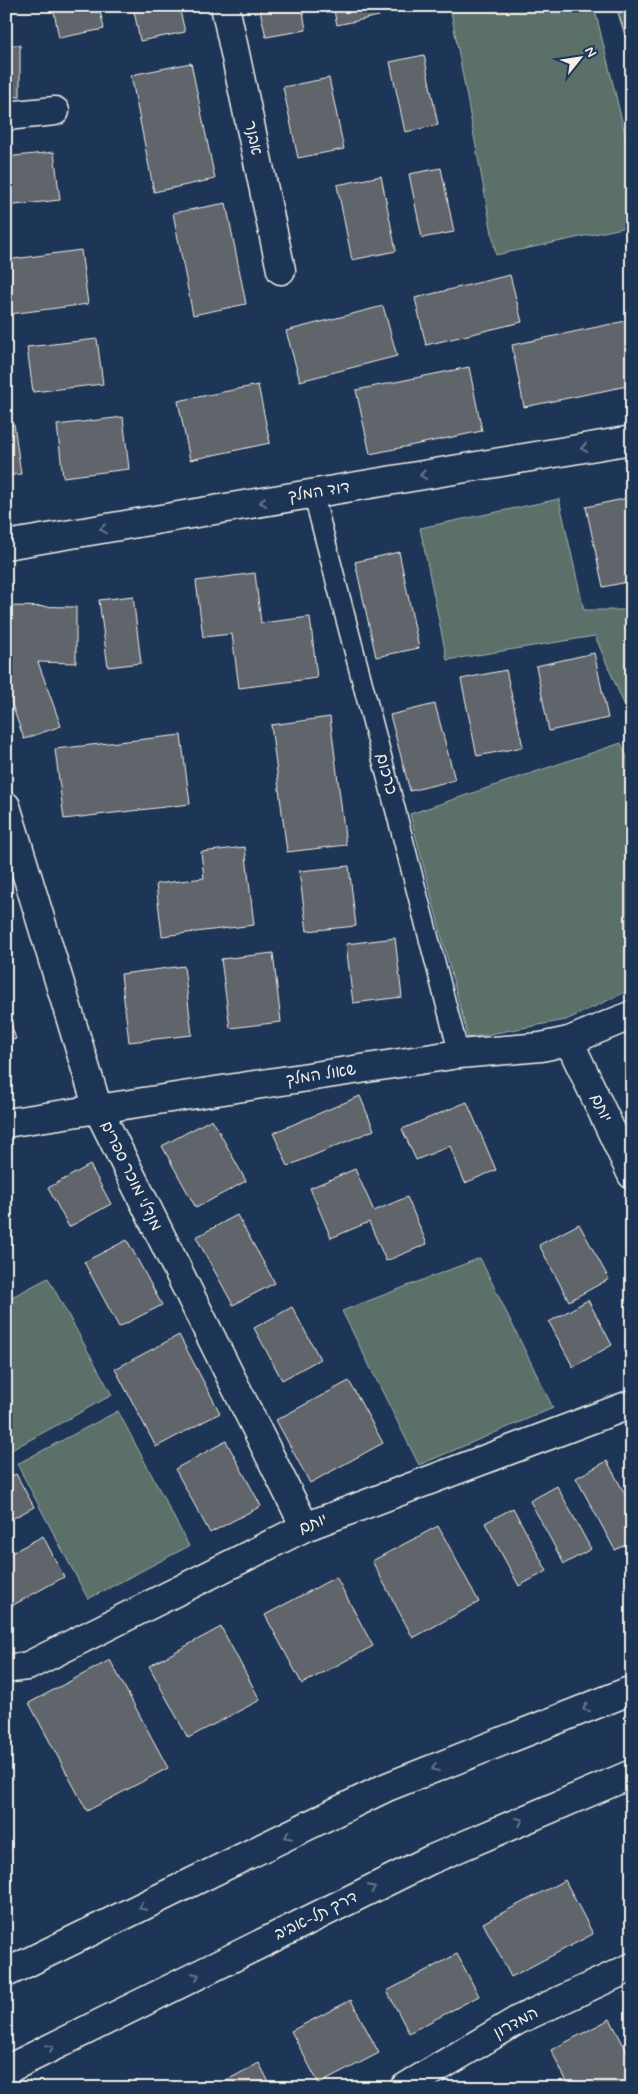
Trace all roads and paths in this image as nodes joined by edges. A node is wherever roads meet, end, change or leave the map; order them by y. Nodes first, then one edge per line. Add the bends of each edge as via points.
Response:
1 (225, 6) edge
2 (55, 111) dead end
3 (6, 116) edge
4 (281, 270) dead end
5 (632, 440) edge
6 (313, 494) junction
7 (6, 545) edge
8 (6, 806) edge
9 (632, 1015) edge
10 (570, 1040) junction
11 (460, 1054) junction
12 (98, 1109) junction
13 (6, 1123) edge
14 (632, 1175) edge
15 (632, 1404) edge
16 (304, 1526) junction
17 (6, 1669) edge
18 (632, 1690) edge
19 (632, 1774) edge
20 (632, 1967) edge
21 (6, 1973) edge
22 (6, 2070) edge
23 (404, 2088) edge

1 - 4 main road, אבנר
2 - 3 main road
5 -> 6 main road, דוד המלך
6 -> 7 main road, דוד המלך
6 - 11 lane, כרכום
8 - 12 main road, מנדלי מוכר ספרים
9 - 10 main road, שאול המלך
10 - 11 main road, שאול המלך via 541,1047
10 - 14 main road, יותם
11 - 12 main road, שאול המלך
12 - 13 main road, שאול המלך
12 - 16 main road, מנדלי מוכר ספרים
15 - 16 main road, יותם
16 - 17 main road, יותם via 28,1666
18 -> 21 main road via 387,1787
22 -> 19 main road, דרך תל-אביב via 430,1860
20 - 23 main road, המדרון via 518,2020

